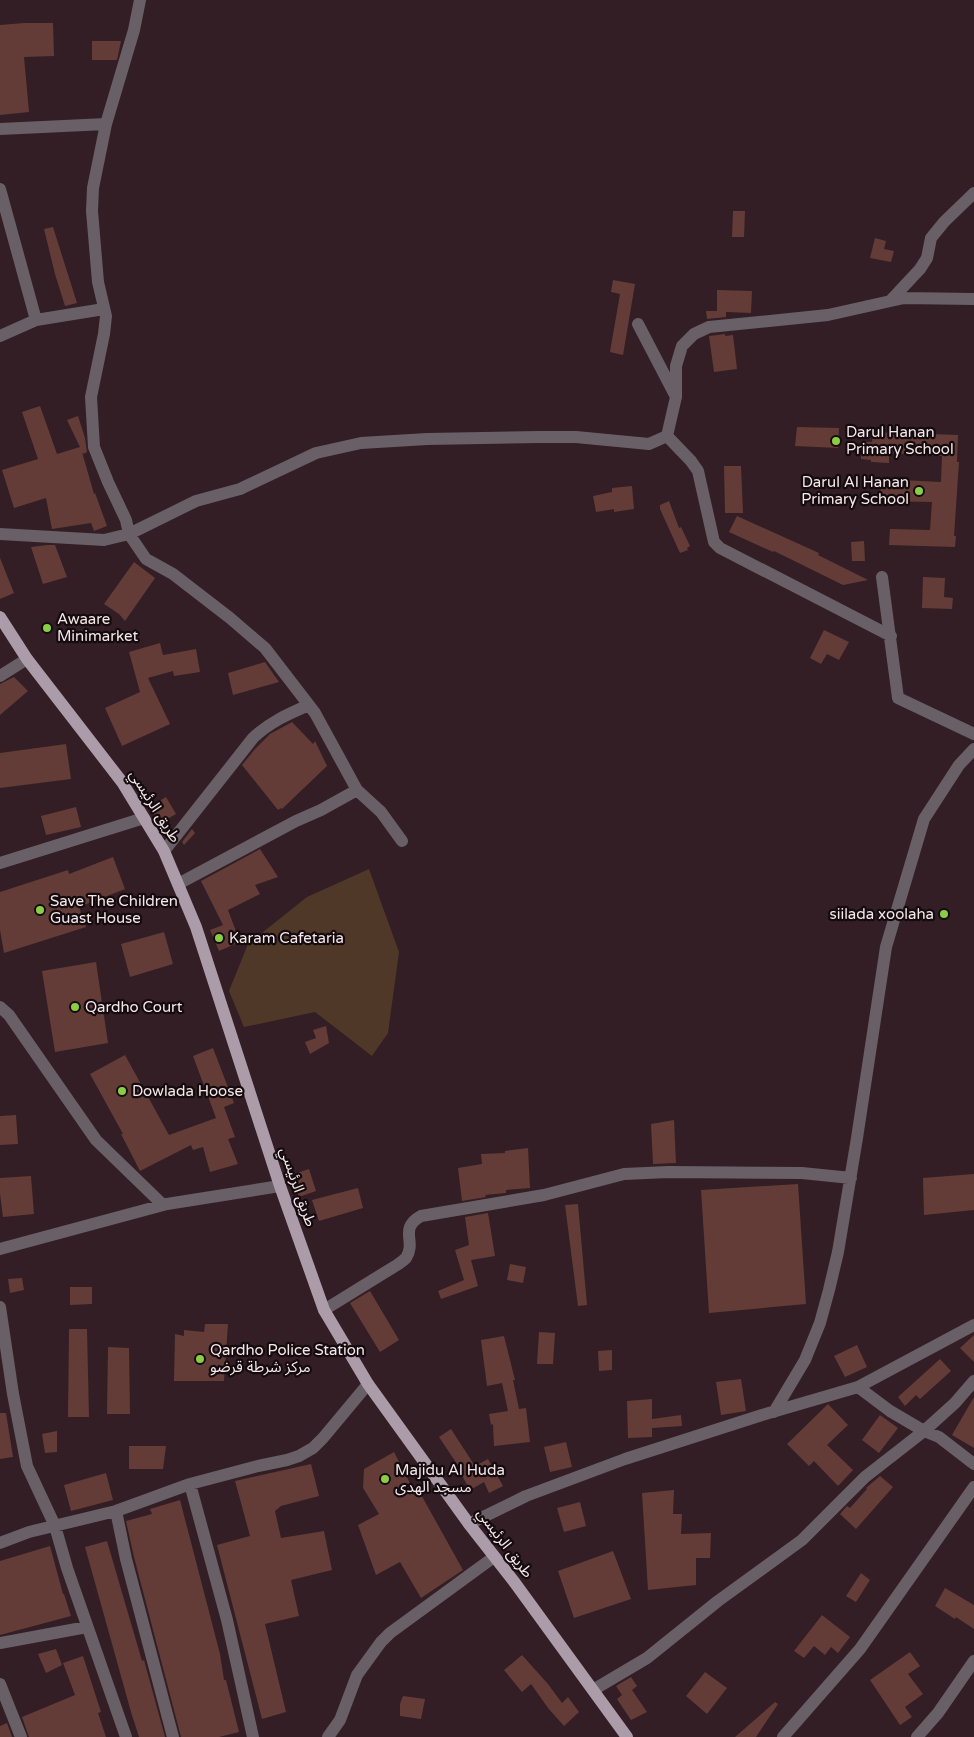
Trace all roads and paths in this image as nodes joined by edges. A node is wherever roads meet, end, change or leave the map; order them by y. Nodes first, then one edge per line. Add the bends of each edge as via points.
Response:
1 (140, 0) edge
2 (106, 124) junction
3 (0, 129) edge
4 (0, 189) edge
5 (974, 193) edge
6 (974, 299) edge
7 (892, 300) junction
8 (104, 310) junction
9 (36, 320) junction
10 (638, 324) dead end
11 (0, 336) edge
12 (676, 397) junction
13 (668, 436) junction
14 (0, 534) edge
15 (129, 534) junction
16 (882, 576) dead end
17 (0, 617) edge
18 (891, 636) junction
19 (27, 659) junction
20 (0, 676) edge
21 (310, 705) junction
22 (974, 734) edge
23 (974, 749) edge
24 (357, 790) junction
25 (144, 818) junction
26 (402, 841) dead end
27 (164, 851) junction
28 (0, 863) edge
29 (178, 884) junction
30 (0, 1007) edge
31 (851, 1178) junction
32 (280, 1186) junction
33 (167, 1204) junction
34 (0, 1249) edge
35 (0, 1308) edge
36 (324, 1310) junction
37 (974, 1325) edge
38 (974, 1381) edge
39 (368, 1384) junction
40 (858, 1387) junction
41 (774, 1412) junction
42 (924, 1431) junction
43 (974, 1464) edge
44 (190, 1484) junction
45 (974, 1487) edge
46 (116, 1511) junction
47 (469, 1524) junction
48 (55, 1526) junction
49 (0, 1543) edge
50 (494, 1557) junction
51 (87, 1627) junction
52 (0, 1643) edge
53 (974, 1660) edge
54 (0, 1684) edge
55 (593, 1690) junction
56 (21, 1737) edge
57 (126, 1737) edge
58 (174, 1737) edge
59 (253, 1737) edge
60 (328, 1737) edge
61 (628, 1737) edge
62 (783, 1737) edge
63 (917, 1737) edge

1 - 2 street
2 - 3 street
2 - 8 street via 93,188 92,211 98,282
4 - 9 street
5 - 7 street via 944,222 932,238 927,258 920,269
6 - 7 street
7 - 12 street via 828,315 709,328 694,334 682,346 676,366
8 - 9 street
8 - 15 street via 104,334 91,398 94,447
9 - 11 street
10 - 12 street
12 - 13 street
13 - 15 street via 649,444 576,437 361,443 316,454 240,489 196,501
13 - 18 street via 698,471 714,542 720,548
14 - 15 street via 104,540
15 - 21 street via 146,559 173,574 265,648
16 - 18 street
17 - 19 main road, طريق الرئيسي
18 - 22 street via 898,698
19 - 20 street
19 - 25 main road, طريق الرئيسي via 122,782
21 - 24 street
21 - 27 street via 281,717 253,738
23 - 31 street via 959,765 924,819 886,947
24 - 26 street via 382,812
24 - 29 street
25 - 27 main road, طريق الرئيسي
25 - 28 street
27 - 29 main road, طريق الرئيسي
29 - 32 main road, طريق الرئيسي via 196,927
30 - 33 street via 9,1015 96,1140 162,1204
31 - 36 street via 802,1173 624,1174 544,1195 421,1216 410,1226 410,1249 406,1258
31 - 41 street via 838,1252 820,1323 805,1360
32 - 33 street
32 - 36 main road, طريق الرئيسي
33 - 34 street
35 - 48 street via 28,1466
36 - 39 main road, طريق الرئيسي
37 - 40 street
38 - 42 street
39 - 44 street via 313,1448 287,1460
39 - 47 main road, طريق الرئيسي
40 - 41 street
40 - 42 street
41 - 47 street via 616,1462 526,1496
42 - 43 street via 940,1437
42 - 55 street via 865,1477 802,1540 647,1658
44 - 46 street
44 - 59 street via 227,1620
45 - 62 street via 860,1649
46 - 48 street
46 - 58 street
47 - 50 main road, طريق الرئيسي
48 - 49 street
48 - 51 street
50 - 55 main road, طريق الرئيسي
50 - 60 street via 381,1642 358,1675 340,1720
51 - 52 street
51 - 57 street
53 - 63 street via 938,1713
54 - 56 street
55 - 61 main road, طريق الرئيسي

